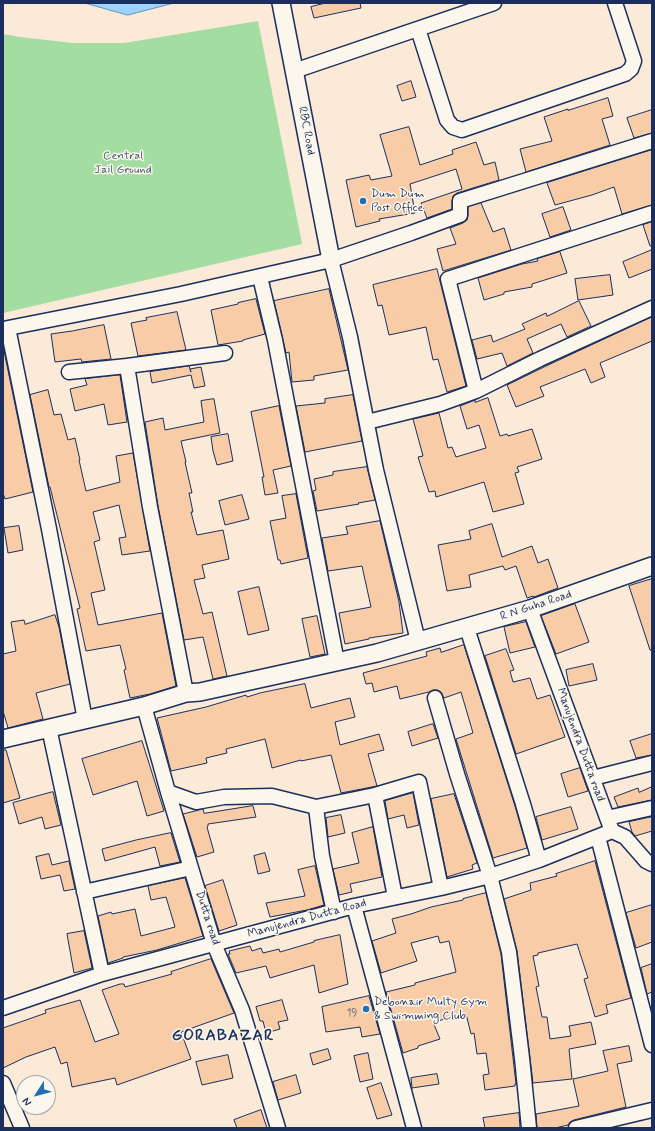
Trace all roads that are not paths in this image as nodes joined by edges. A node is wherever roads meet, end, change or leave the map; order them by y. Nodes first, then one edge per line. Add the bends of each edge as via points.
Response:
1 (281, 3) edge
2 (494, 3) edge
3 (615, 3) edge
4 (418, 29) junction
5 (294, 71) junction
6 (652, 141) edge
7 (652, 213) edge
8 (331, 260) junction
9 (260, 277) junction
10 (652, 308) edge
11 (5, 328) edge
12 (225, 353) dead end
13 (127, 366) junction
14 (69, 372) dead end
15 (476, 391) junction
16 (367, 422) junction
17 (652, 566) edge
18 (530, 609) junction
19 (467, 628) junction
20 (418, 641) junction
21 (337, 662) junction
22 (186, 694) junction
23 (435, 698) dead end
24 (144, 706) junction
25 (85, 720) junction
26 (48, 728) junction
27 (3, 739) edge
28 (652, 763) edge
29 (593, 778) junction
30 (168, 792) junction
31 (375, 795) junction
32 (316, 807) junction
33 (652, 808) edge
34 (609, 825) junction
35 (598, 837) junction
36 (539, 860) junction
37 (652, 864) edge
38 (191, 868) junction
39 (490, 876) junction
40 (441, 888) junction
41 (84, 892) junction
42 (395, 897) junction
43 (354, 906) junction
44 (334, 912) junction
45 (214, 944) junction
46 (102, 974) junction
47 (3, 1008) edge
48 (652, 1042) edge
49 (3, 1083) edge
50 (652, 1110) edge
51 (22, 1128) edge
52 (278, 1128) edge
53 (414, 1128) edge
54 (529, 1128) edge
55 (576, 1128) edge

1 - 5 street, RBC Road
2 - 4 street
3 - 4 street via 634,61 631,69 625,74 462,130 453,127 447,120
4 - 5 street
5 - 8 street, RBC Road
6 - 8 street via 460,201 460,215
7 - 15 street via 448,279
8 - 9 street
8 - 16 street
9 - 11 street
9 - 21 street via 275,340
10 - 15 street
11 - 25 street via 49,529
12 - 13 street
13 - 14 street
13 - 22 street via 150,507
15 - 16 street via 440,404
16 - 20 street via 376,470
17 - 18 street, R N Guha Road
18 - 19 street, R N Guha Road
18 - 29 street, Manujendra Dutta road
19 - 20 street, R N Guha Road
19 - 36 street
20 - 21 street, R N Guha Road
21 - 22 street, R N Guha Road
22 - 24 street, R N Guha Road
23 - 39 street
24 - 25 street, R N Guha Road
24 - 30 street, Dutta road
25 - 26 street, R N Guha Road
26 - 27 street, R N Guha Road
26 - 41 street
28 - 29 street
29 - 34 street, Manujendra Dutta road
30 - 32 street via 196,802 224,797 272,796
30 - 38 street, Dutta road
31 - 32 street
31 - 40 street via 419,782
31 - 42 street
32 - 44 street via 322,856
33 - 34 street, Manujendra Dutta Road
34 - 35 street, Manujendra Dutta Road
34 - 37 street
35 - 36 street, Manujendra Dutta Road
35 - 48 street
36 - 39 street, Manujendra Dutta Road
38 - 41 street
38 - 45 street, Dutta road
39 - 40 street, Manujendra Dutta Road
39 - 54 street via 509,952
40 - 42 street, Manujendra Dutta Road
41 - 46 street
42 - 43 street, Manujendra Dutta Road
43 - 44 street, Manujendra Dutta Road
43 - 53 street
44 - 45 street, Manujendra Dutta Road
45 - 46 street, Manujendra Dutta Road
45 - 52 street, Dutta road via 242,1010
46 - 47 street, Manujendra Dutta Road
49 - 51 street
50 - 55 street

